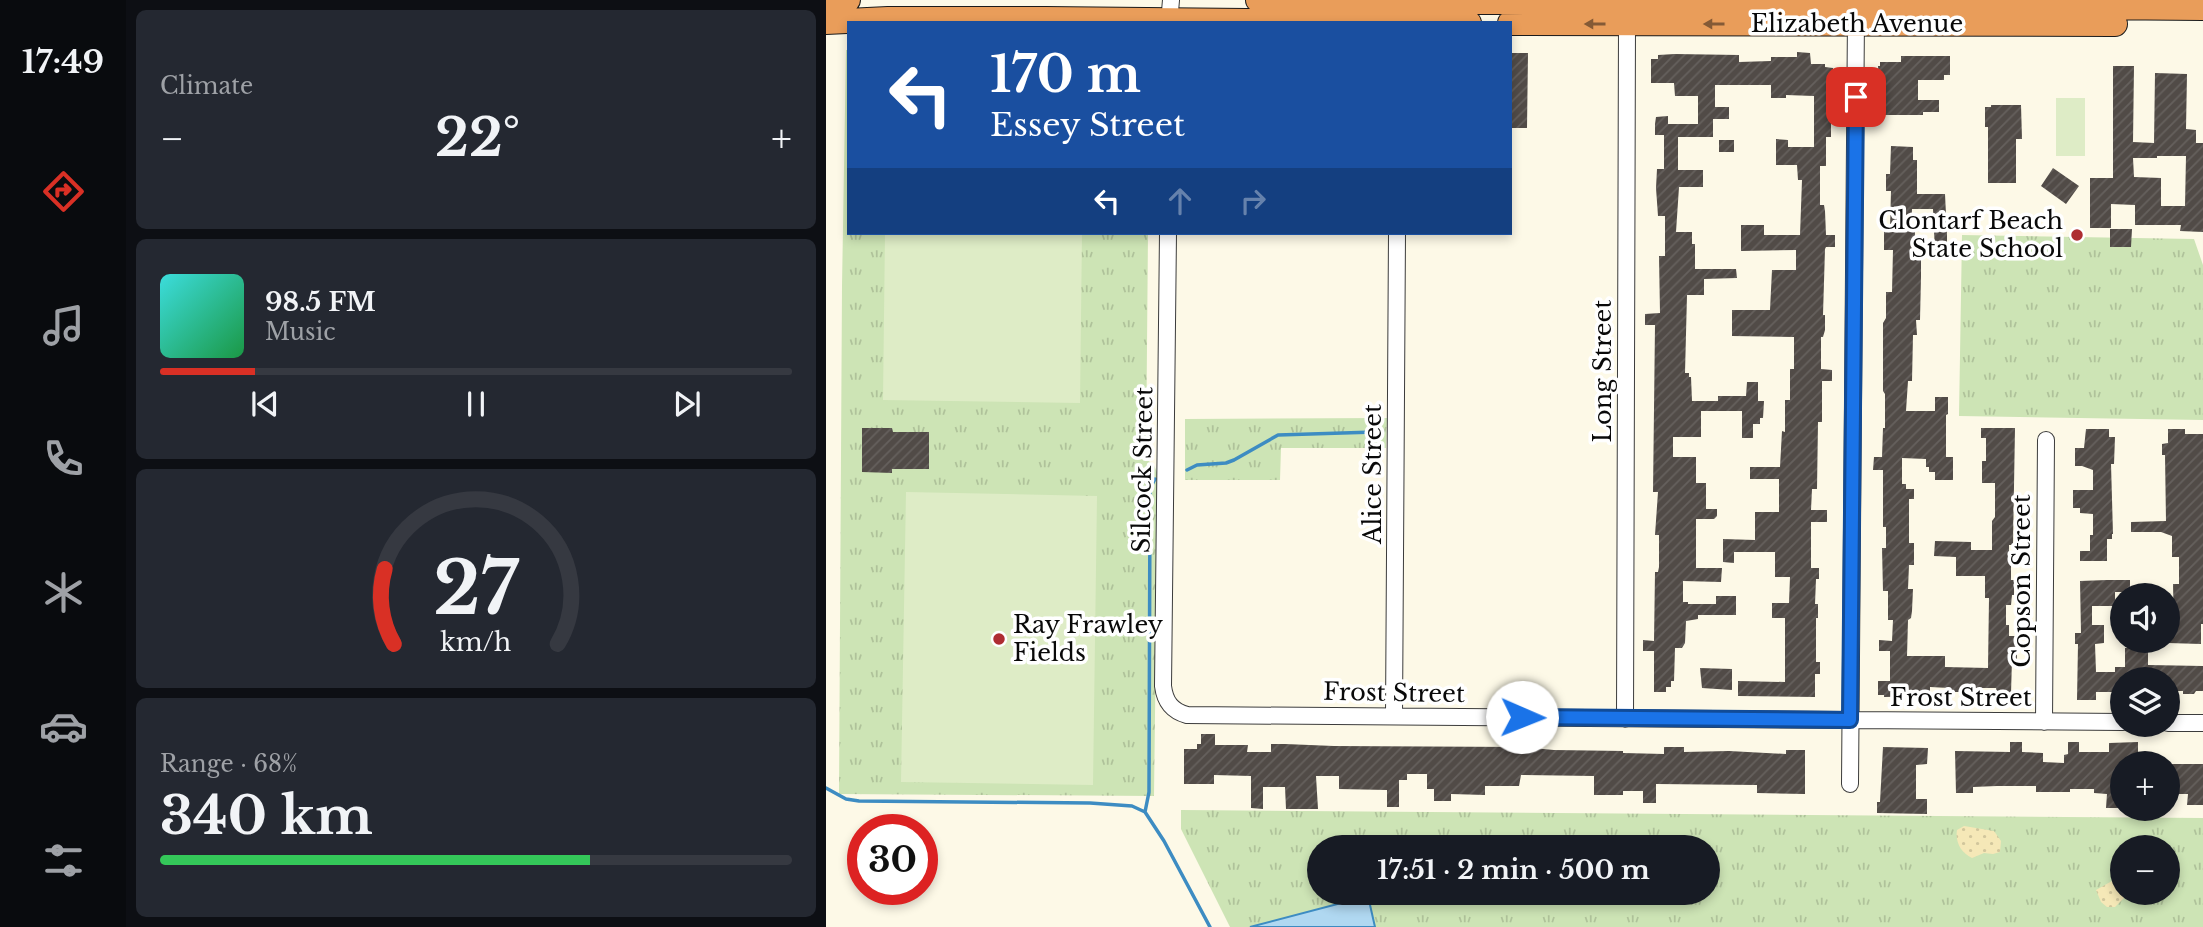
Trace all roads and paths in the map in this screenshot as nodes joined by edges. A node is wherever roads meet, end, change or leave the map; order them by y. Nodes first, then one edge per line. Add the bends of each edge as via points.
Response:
1 (848, 0) edge
2 (1258, 0) edge
3 (826, 1) edge
4 (2203, 8) edge
5 (1553, 9) edge
6 (1933, 10) edge
7 (1170, 14) edge
8 (1856, 15) junction
9 (1370, 21) edge
10 (826, 22) edge
11 (1512, 22) edge
12 (1627, 24) junction
13 (2203, 24) edge
14 (1168, 235) edge
15 (1397, 235) edge
16 (2046, 440) dead end
17 (1170, 706) joint
18 (1394, 716) junction
19 (1625, 719) junction
20 (1850, 720) junction
21 (2044, 722) junction
22 (2110, 722) edge
23 (2180, 723) edge
24 (2203, 723) edge
25 (1850, 784) dead end

1 - 3 highway
2 - 5 highway, Elizabeth Avenue
4 - 6 highway, Elizabeth Avenue
5 - 8 highway, Elizabeth Avenue
5 - 11 highway, Elizabeth Avenue
12 -> 5 highway, Elizabeth Avenue
6 - 8 highway, Elizabeth Avenue
6 - 13 highway, Elizabeth Avenue
7 - 9 highway
7 - 10 highway
8 -> 12 highway, Elizabeth Avenue
8 - 20 street
12 - 19 street, Long Street
14 - 17 street, Silcock Street via 1163,686
15 - 18 street, Alice Street
16 - 21 street, Copson Street
17 - 18 street, Frost Street via 1187,715
18 - 19 street, Frost Street
19 - 20 street, Frost Street
20 - 21 street, Frost Street
20 - 25 street
21 - 22 street, Frost Street
23 - 24 street

